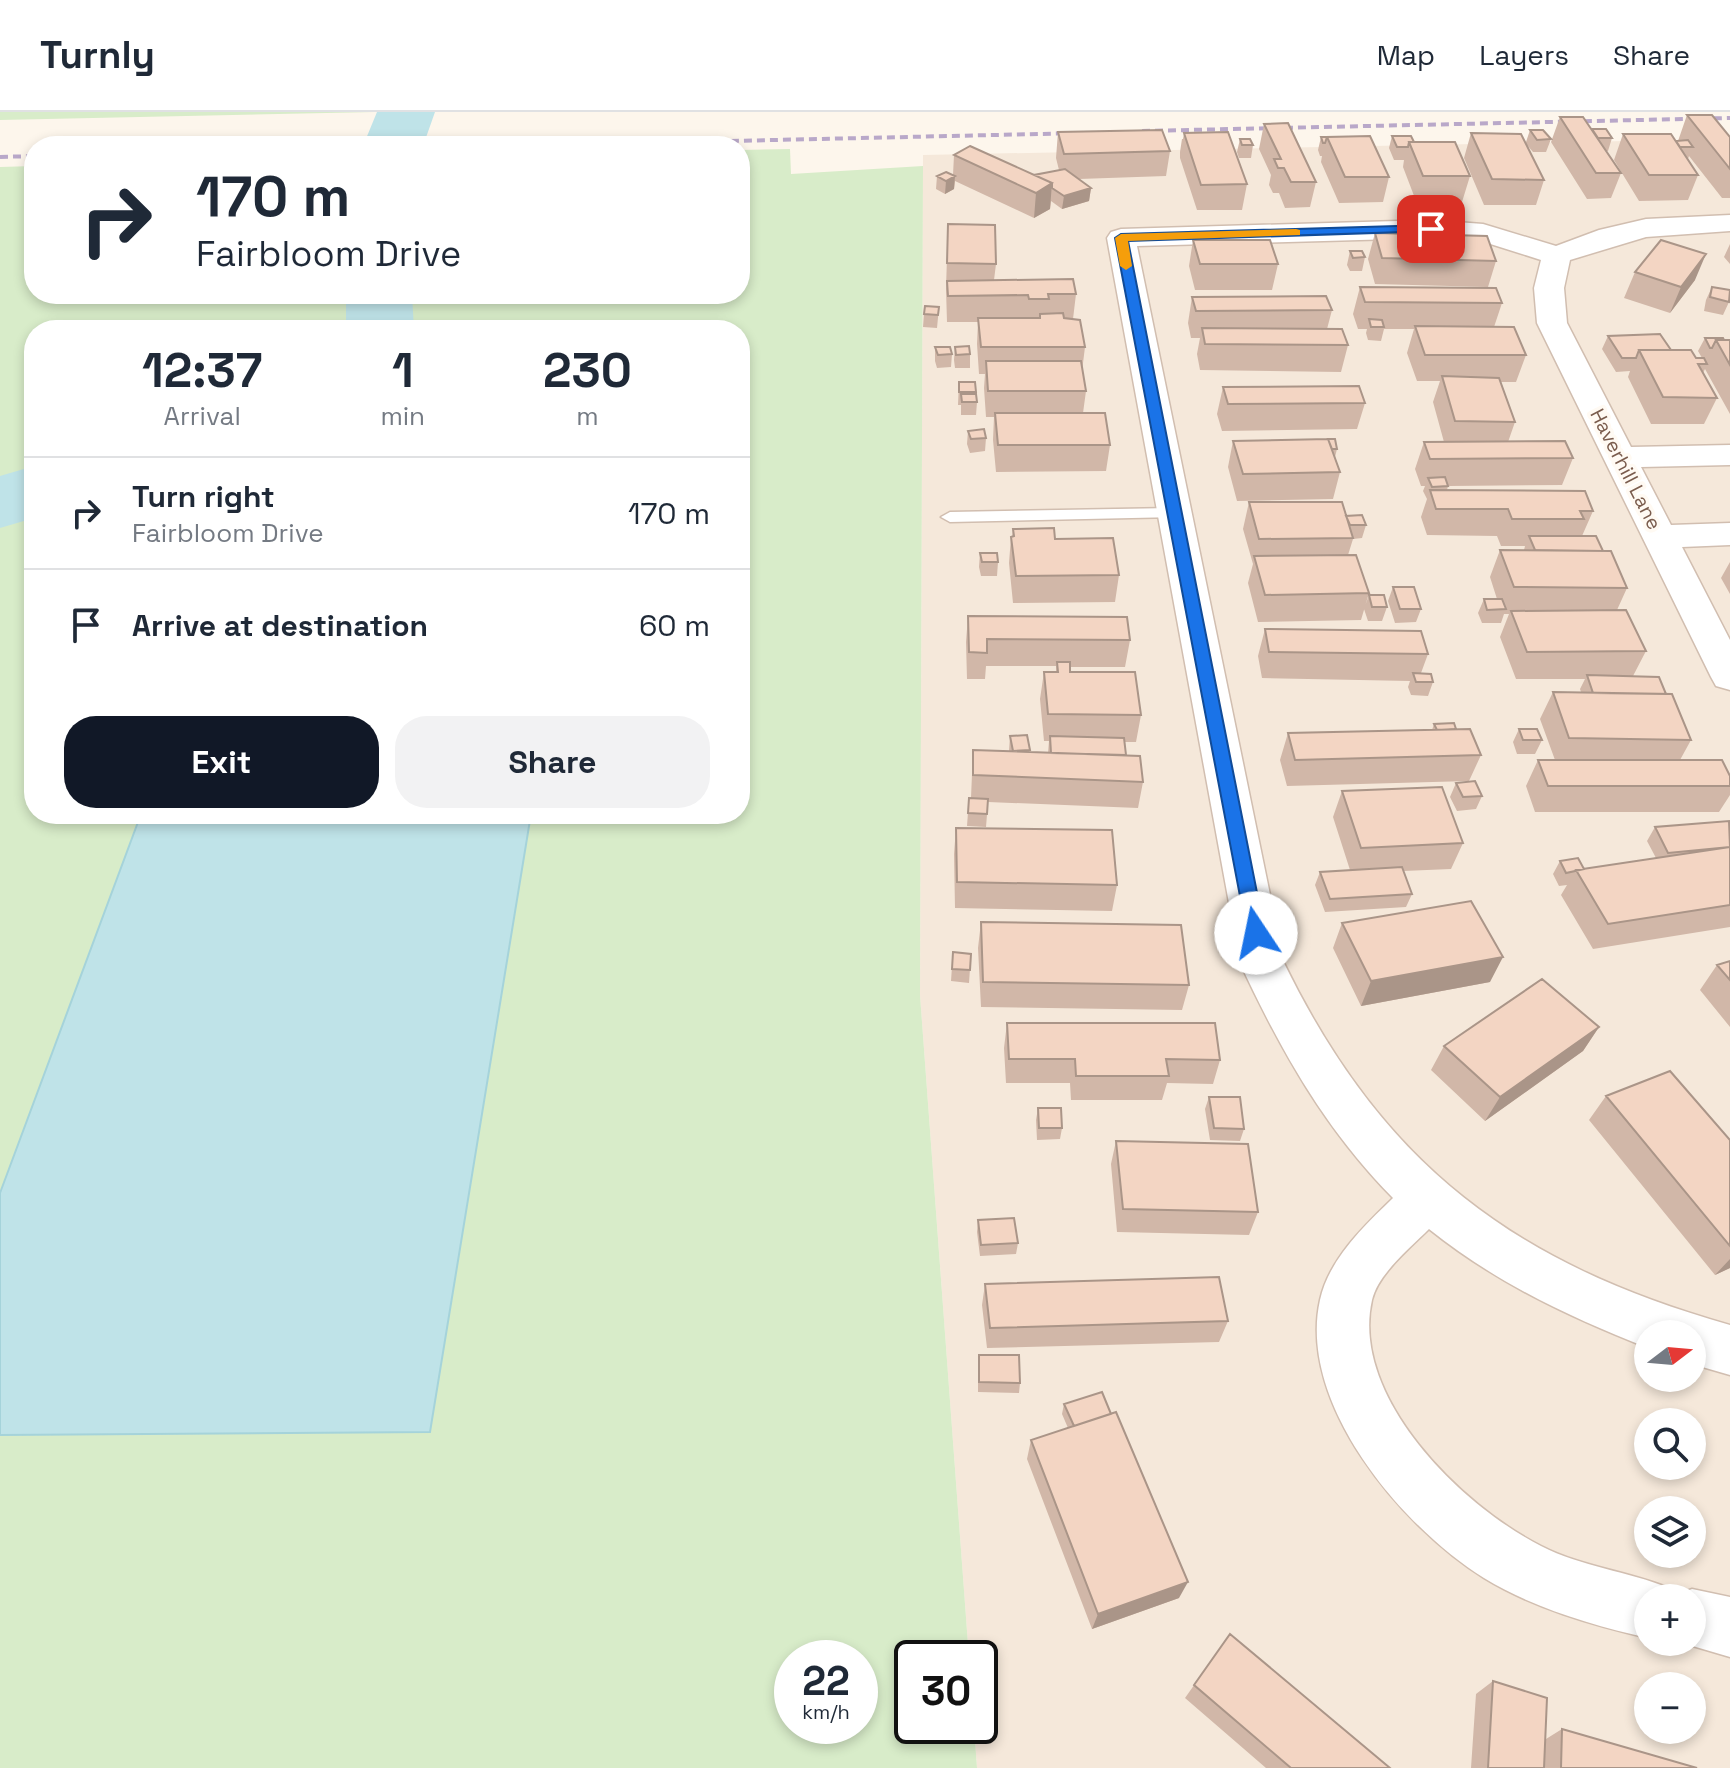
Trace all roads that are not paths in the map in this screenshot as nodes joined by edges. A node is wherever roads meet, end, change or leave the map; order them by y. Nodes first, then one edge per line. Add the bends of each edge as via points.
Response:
1 (1730, 223) edge
2 (1557, 255) junction
3 (1730, 455) edge
4 (1620, 457) junction
5 (1172, 513) junction
6 (950, 517) dead end
7 (1730, 534) edge
8 (1660, 537) junction
9 (1730, 677) edge
10 (1426, 1198) junction
11 (1634, 1320) edge
12 (1706, 1343) edge
13 (1730, 1350) edge
14 (1634, 1606) edge
15 (1706, 1621) edge
16 (1730, 1627) edge

1 - 2 street via 1646,228
2 - 4 street, Haverhill Lane via 1549,288 1552,323
2 - 5 street via 1483,233 1431,229 1121,238
3 - 4 street
4 - 8 street, Haverhill Lane
5 - 6 lane
5 - 10 street via 1262,963 1304,1052 1340,1108
7 - 8 street
8 - 9 street, Haverhill Lane
10 - 11 street via 1503,1258
10 - 14 street via 1375,1251 1347,1296 1341,1342 1358,1396 1390,1449 1437,1504 1504,1557 1580,1594
12 - 13 street
15 - 16 street

